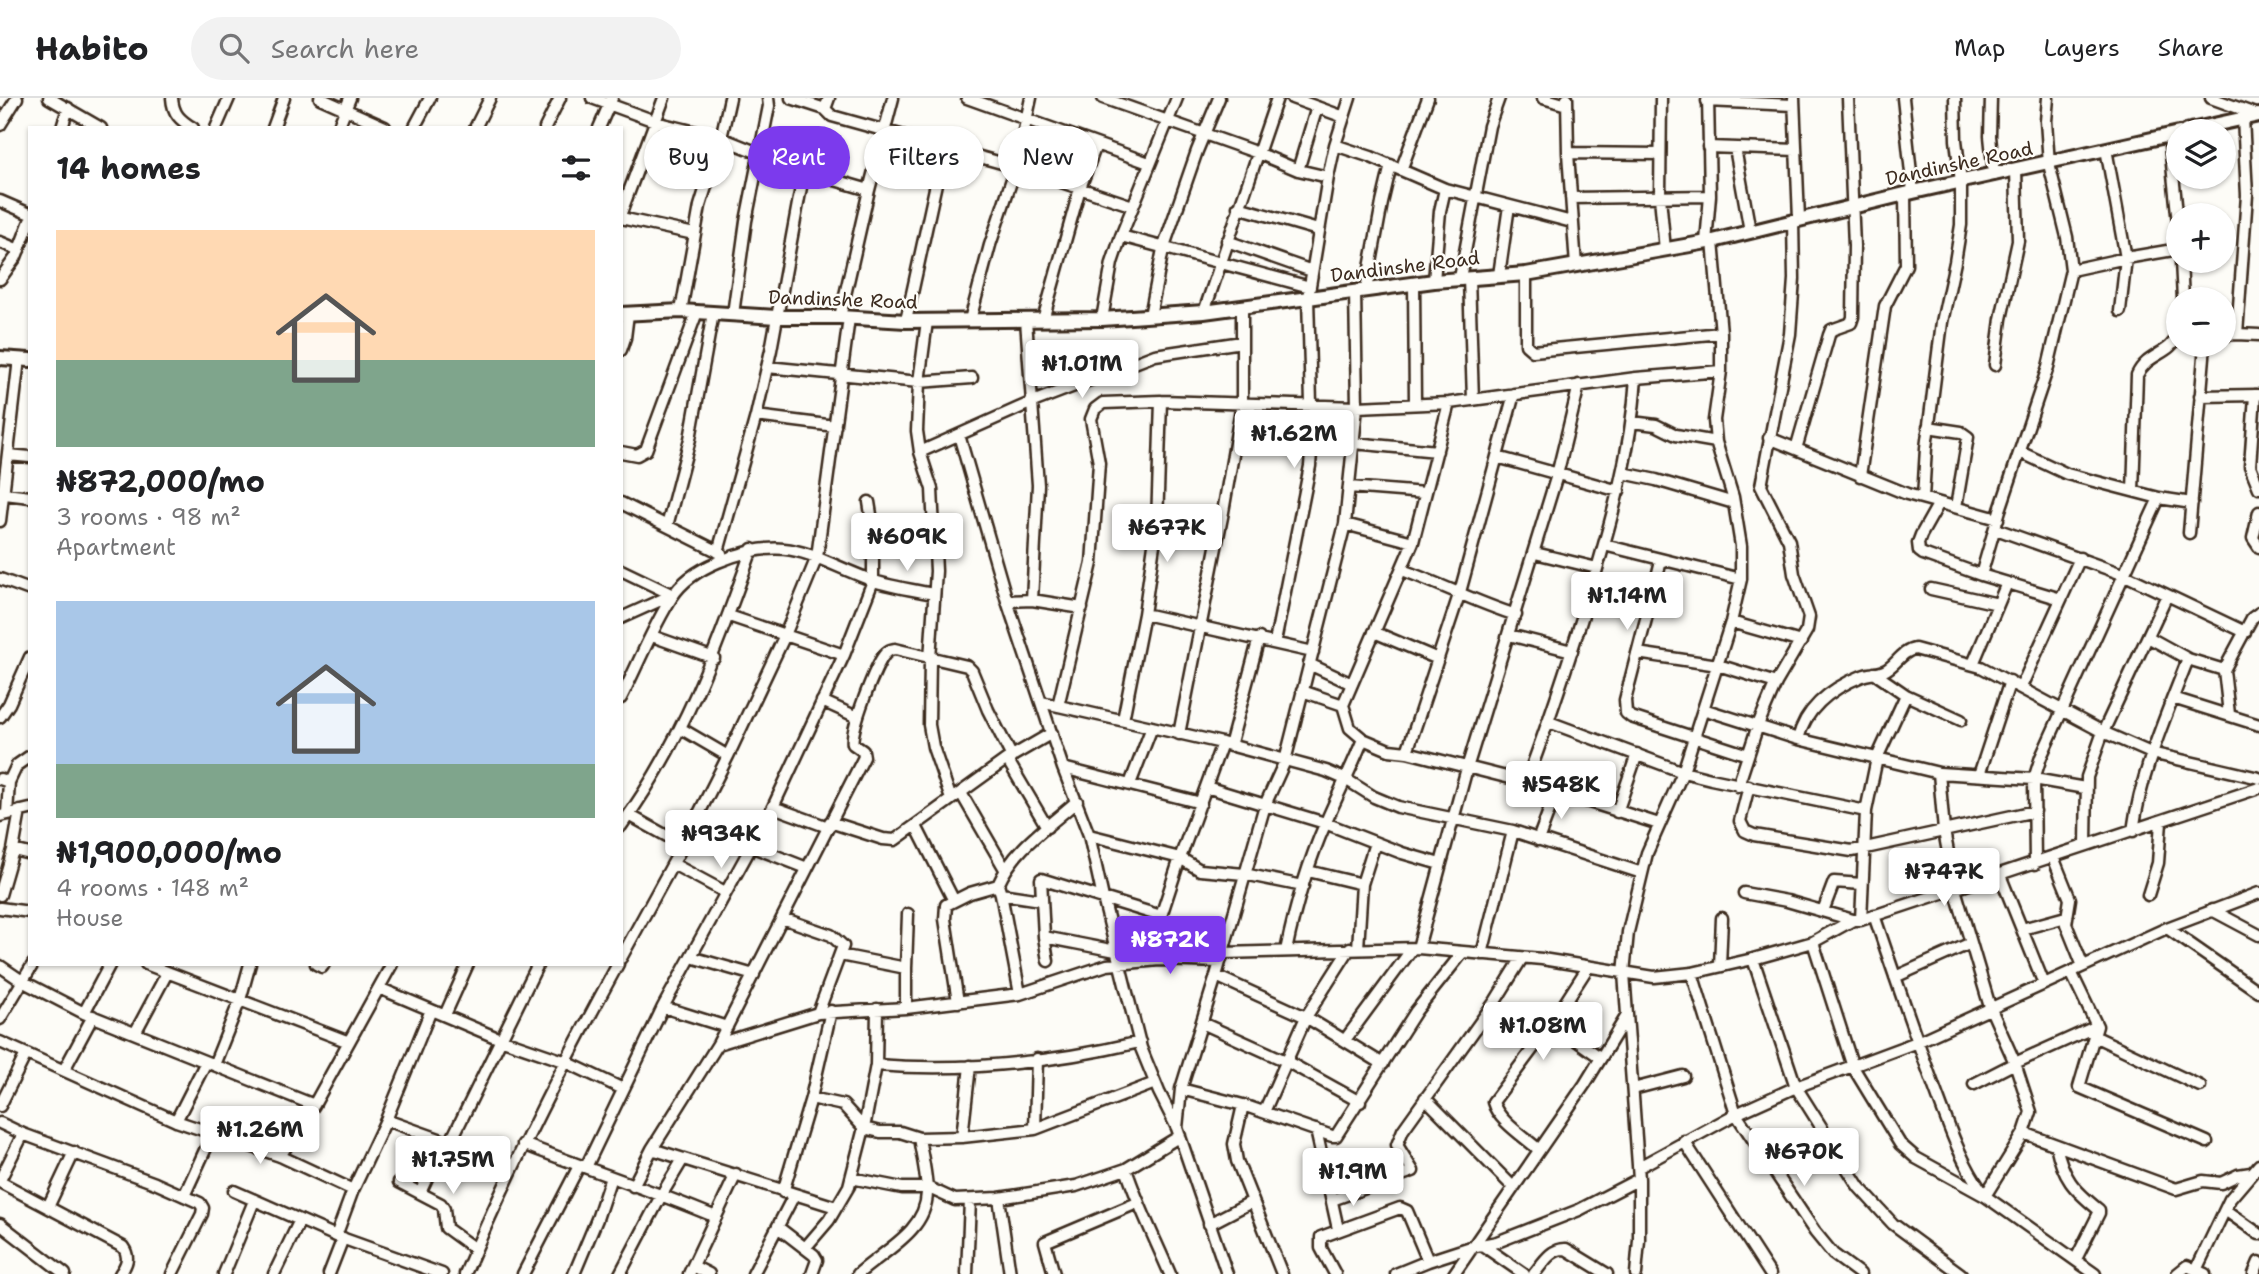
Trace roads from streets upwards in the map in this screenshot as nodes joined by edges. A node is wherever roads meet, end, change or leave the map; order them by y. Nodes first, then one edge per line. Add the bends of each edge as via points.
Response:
1 (17, 98) edge
2 (49, 98) edge
3 (172, 98) edge
4 (229, 98) edge
5 (284, 98) edge
6 (320, 98) edge
7 (350, 98) edge
8 (430, 98) edge
9 (490, 98) edge
10 (560, 98) edge
11 (592, 98) edge
12 (664, 98) edge
13 (730, 98) edge
14 (768, 98) edge
15 (791, 98) edge
16 (829, 98) edge
17 (893, 98) edge
18 (967, 98) edge
19 (1031, 98) edge
20 (1103, 98) edge
21 (1177, 98) edge
22 (1219, 98) edge
23 (1276, 98) edge
24 (1292, 98) edge
25 (1350, 98) edge
26 (1428, 98) edge
27 (1499, 98) edge
28 (1543, 98) edge
29 (1661, 98) edge
30 (1848, 98) edge
31 (1903, 98) edge
32 (1955, 98) edge
33 (1992, 98) edge
34 (2048, 98) edge
35 (2211, 98) edge
36 (1707, 99) edge
37 (610, 102) edge
38 (1567, 102) edge
39 (1794, 102) edge
40 (1317, 107) junction
41 (68, 108) junction
42 (346, 110) junction
43 (825, 110) junction
44 (2259, 115) edge
45 (1344, 117) junction
46 (1026, 118) junction
47 (2243, 118) junction
48 (656, 120) junction
49 (2236, 120) edge
50 (1169, 121) junction
51 (0, 125) edge
52 (63, 126) edge
53 (98, 126) edge
54 (190, 126) edge
55 (217, 126) edge
56 (274, 126) edge
57 (339, 126) edge
58 (383, 126) edge
59 (415, 126) edge
60 (476, 126) edge
61 (546, 126) edge
62 (600, 126) edge
63 (671, 126) edge
64 (724, 126) edge
65 (765, 126) edge
66 (873, 126) edge
67 (886, 126) edge
68 (1024, 126) edge
69 (1047, 126) edge
70 (1203, 135) junction
71 (2166, 136) edge
72 (1335, 145) junction
73 (1098, 146) edge
74 (1708, 147) junction
75 (1735, 148) junction
76 (1796, 149) junction
77 (2106, 149) junction
78 (1258, 153) junction
79 (1568, 153) junction
80 (1660, 154) junction
81 (1149, 163) junction
82 (2049, 164) junction
83 (1396, 167) junction
84 (2016, 169) junction
85 (1298, 170) junction
86 (1994, 175) junction
87 (1328, 177) junction
88 (1961, 182) junction
89 (850, 184) edge
90 (707, 189) edge
91 (753, 189) edge
92 (801, 189) edge
93 (935, 189) edge
94 (1009, 189) edge
95 (1080, 189) edge
96 (1083, 189) edge
97 (1445, 189) junction
98 (869, 190) joint
99 (1909, 194) junction
100 (1710, 196) junction
101 (1660, 197) junction
102 (1475, 198) junction
103 (1571, 198) junction
104 (0, 201) edge
105 (1133, 206) junction
106 (1509, 206) junction
107 (1238, 207) junction
108 (1851, 207) junction
109 (623, 211) edge
110 (28, 213) edge
111 (623, 216) edge
112 (1796, 220) junction
113 (1572, 222) junction
114 (28, 226) edge
115 (1318, 230) junction
116 (1749, 231) junction
117 (694, 234) junction
118 (1121, 236) junction
119 (1227, 241) junction
120 (0, 242) edge
121 (1709, 242) junction
122 (1163, 249) junction
123 (19, 250) junction
124 (1665, 250) junction
125 (2166, 251) edge
126 (2126, 258) junction
127 (1219, 263) junction
128 (1576, 265) junction
129 (2071, 270) junction
130 (1312, 271) junction
131 (1526, 274) junction
132 (1500, 275) junction
133 (1465, 278) junction
134 (0, 279) edge
135 (1434, 281) junction
136 (1414, 284) junction
137 (1360, 291) junction
138 (1309, 292) junction
139 (1242, 306) junction
140 (681, 311) junction
141 (2120, 311) dead end
142 (697, 312) junction
143 (1204, 312) junction
144 (713, 313) junction
145 (625, 314) edge
146 (733, 314) junction
147 (1150, 316) junction
148 (776, 317) junction
149 (845, 317) junction
150 (1102, 319) junction
151 (970, 320) junction
152 (1026, 320) junction
153 (1044, 320) junction
154 (906, 321) junction
155 (927, 321) junction
156 (1721, 333) junction
157 (2237, 334) joint
158 (2259, 335) edge
159 (1242, 342) junction
160 (623, 344) edge
161 (2166, 350) edge
162 (2204, 357) edge
163 (0, 358) edge
164 (24, 360) edge
165 (1996, 365) dead end
166 (767, 367) junction
167 (1721, 371) junction
168 (843, 374) junction
169 (972, 378) dead end
170 (1636, 379) junction
171 (919, 382) junction
172 (1579, 385) junction
173 (1514, 394) junction
174 (2257, 395) edge
175 (2200, 396) junction
176 (1473, 400) junction
177 (1160, 401) junction
178 (1030, 403) junction
179 (1242, 403) junction
180 (1449, 403) junction
181 (1310, 404) junction
182 (1415, 404) junction
183 (1357, 407) junction
184 (756, 416) junction
185 (1632, 422) junction
186 (835, 426) junction
187 (1928, 427) junction
188 (958, 435) junction
189 (1769, 438) junction
190 (1716, 442) junction
191 (1354, 443) junction
192 (1796, 449) junction
193 (1437, 451) junction
194 (623, 452) edge
195 (920, 452) junction
196 (2020, 452) junction
197 (8, 455) junction
198 (28, 457) edge
199 (1496, 457) junction
200 (1623, 473) junction
201 (1557, 475) junction
202 (1860, 476) junction
203 (1349, 487) junction
204 (2259, 488) edge
205 (1619, 491) junction
206 (2133, 491) junction
207 (1425, 493) junction
208 (5, 494) junction
209 (28, 497) edge
210 (1923, 498) junction
211 (2159, 498) junction
212 (869, 502) dead end
213 (1734, 503) junction
214 (1939, 503) junction
215 (2192, 503) junction
216 (623, 504) edge
217 (1956, 507) junction
218 (2259, 512) edge
219 (0, 521) edge
220 (1345, 524) junction
221 (1997, 524) junction
222 (667, 526) junction
223 (2189, 533) dead end
224 (1413, 542) junction
225 (1604, 545) junction
226 (2259, 547) edge
227 (752, 549) junction
228 (718, 552) junction
229 (1535, 553) junction
230 (731, 557) junction
231 (817, 557) junction
232 (2080, 558) junction
233 (1661, 561) junction
234 (1597, 568) junction
235 (1402, 570) junction
236 (623, 571) edge
237 (1981, 575) junction
238 (2124, 575) junction
239 (0, 579) edge
240 (1741, 579) junction
241 (873, 581) junction
242 (2007, 583) junction
243 (28, 589) edge
244 (1931, 589) dead end
245 (1460, 592) junction
246 (673, 594) junction
247 (934, 594) junction
248 (2167, 595) junction
249 (2061, 599) junction
250 (1032, 600) junction
251 (1007, 601) junction
252 (1998, 604) junction
253 (1082, 608) junction
254 (2259, 613) edge
255 (1144, 614) junction
256 (1516, 615) junction
257 (729, 616) junction
258 (623, 617) edge
259 (1731, 622) junction
260 (1200, 627) junction
261 (1374, 632) junction
262 (2245, 632) junction
263 (785, 635) junction
264 (1509, 635) junction
265 (652, 636) junction
266 (2148, 637) junction
267 (1259, 638) junction
268 (1275, 642) junction
269 (1801, 642) junction
270 (1572, 651) junction
271 (1313, 652) junction
272 (1637, 653) junction
273 (844, 655) junction
274 (713, 658) junction
275 (930, 659) junction
276 (1438, 659) junction
277 (2188, 659) junction
278 (28, 661) edge
279 (1309, 664) junction
280 (1973, 664) junction
281 (1718, 665) junction
282 (2224, 670) junction
283 (1874, 673) junction
284 (2010, 681) junction
285 (1776, 683) junction
286 (1352, 684) junction
287 (2021, 687) junction
288 (1302, 691) junction
289 (623, 694) edge
290 (1906, 695) junction
291 (2173, 698) junction
292 (822, 701) junction
293 (1041, 702) junction
294 (1343, 705) junction
295 (1058, 706) junction
296 (1703, 709) junction
297 (2063, 710) junction
298 (2229, 714) junction
299 (0, 717) edge
300 (857, 717) junction
301 (1123, 720) junction
302 (1961, 720) dead end
303 (1549, 722) junction
304 (1758, 725) junction
305 (2259, 725) edge
306 (1152, 727) junction
307 (680, 728) junction
308 (2103, 732) junction
309 (1052, 733) junction
310 (1179, 734) junction
311 (1695, 736) junction
312 (1363, 739) junction
313 (1798, 739) junction
314 (1226, 745) junction
315 (1407, 752) junction
316 (2151, 753) junction
317 (1637, 754) junction
318 (1748, 755) junction
319 (728, 756) junction
320 (28, 757) edge
321 (1009, 758) junction
322 (1877, 758) junction
323 (1285, 761) junction
324 (1063, 768) junction
325 (1467, 768) junction
326 (1684, 772) junction
327 (1939, 773) junction
328 (1979, 775) junction
329 (2259, 778) edge
330 (2034, 779) junction
331 (4, 780) edge
332 (1347, 780) junction
333 (1526, 782) junction
334 (1130, 784) junction
335 (1744, 786) junction
336 (1206, 787) junction
337 (2085, 788) junction
338 (2259, 788) edge
339 (1556, 792) junction
340 (961, 793) junction
341 (951, 799) junction
342 (1077, 801) junction
343 (1201, 803) junction
344 (1265, 805) junction
345 (773, 807) junction
346 (25, 810) edge
347 (1866, 811) junction
348 (2035, 811) junction
349 (1618, 812) junction
350 (4, 815) edge
351 (629, 815) junction
352 (1453, 818) junction
353 (2161, 822) junction
354 (623, 823) edge
355 (1325, 823) junction
356 (1659, 824) junction
357 (829, 825) junction
358 (916, 825) junction
359 (1047, 827) junction
360 (1513, 831) junction
361 (1944, 831) junction
362 (2133, 831) junction
363 (1089, 835) junction
364 (1538, 839) junction
365 (1374, 843) junction
366 (683, 845) junction
367 (2086, 845) junction
368 (753, 847) junction
369 (1863, 848) junction
370 (13, 850) junction
371 (28, 854) edge
372 (2053, 857) junction
373 (1180, 858) junction
374 (673, 864) junction
375 (1440, 864) junction
376 (2035, 864) junction
377 (807, 868) junction
378 (1005, 869) junction
379 (1308, 871) junction
380 (1642, 873) junction
381 (1244, 874) junction
382 (2000, 875) junction
383 (1362, 884) junction
384 (1862, 884) junction
385 (1303, 886) junction
386 (1955, 889) junction
387 (1000, 890) junction
388 (725, 892) junction
389 (1744, 893) dead end
390 (2259, 893) edge
391 (0, 895) edge
392 (2148, 895) dead end
393 (1102, 898) junction
394 (953, 899) junction
395 (1041, 900) junction
396 (0, 908) edge
397 (2212, 910) junction
398 (1823, 911) junction
399 (28, 912) edge
400 (908, 914) dead end
401 (1874, 915) junction
402 (1161, 916) junction
403 (2066, 917) junction
404 (782, 918) junction
405 (1722, 918) dead end
406 (1857, 920) junction
407 (2167, 928) junction
408 (2022, 929) junction
409 (2259, 935) edge
410 (1044, 937) junction
411 (1813, 942) junction
412 (1971, 943) junction
413 (1354, 948) junction
414 (1415, 948) junction
415 (1116, 951) junction
416 (1286, 951) junction
417 (1463, 953) junction
418 (623, 954) edge
419 (1482, 954) junction
420 (841, 955) junction
421 (691, 957) junction
422 (1221, 957) junction
423 (1521, 958) junction
424 (1753, 959) junction
425 (1159, 960) junction
426 (1048, 961) dead end
427 (1119, 963) junction
428 (0, 966) edge
429 (32, 966) edge
430 (109, 966) edge
431 (151, 966) edge
432 (249, 966) edge
433 (391, 966) edge
434 (467, 966) edge
435 (537, 966) edge
436 (617, 966) edge
437 (1720, 966) junction
438 (2083, 966) junction
439 (1588, 967) junction
440 (906, 968) junction
441 (2071, 972) junction
442 (167, 973) junction
443 (1624, 973) junction
444 (1692, 974) junction
445 (754, 975) junction
446 (1216, 976) junction
447 (1895, 976) junction
448 (22, 981) junction
449 (2044, 984) junction
450 (379, 988) junction
451 (2259, 992) edge
452 (1020, 994) junction
453 (240, 1000) junction
454 (958, 1002) junction
455 (663, 1007) junction
456 (1990, 1007) junction
457 (877, 1009) junction
458 (906, 1009) junction
459 (431, 1010) junction
460 (831, 1011) junction
461 (2, 1012) edge
462 (818, 1013) junction
463 (89, 1014) junction
464 (445, 1015) junction
465 (1626, 1016) junction
466 (1306, 1017) junction
467 (1202, 1023) junction
468 (1552, 1023) junction
469 (727, 1027) junction
470 (2096, 1031) junction
471 (135, 1033) junction
472 (500, 1039) junction
473 (1345, 1040) junction
474 (1917, 1041) junction
475 (0, 1042) edge
476 (349, 1042) junction
477 (1140, 1042) junction
478 (718, 1044) junction
479 (26, 1054) junction
480 (1601, 1058) junction
481 (1037, 1059) junction
482 (564, 1061) junction
483 (1286, 1061) junction
484 (210, 1063) junction
485 (2015, 1063) junction
486 (876, 1065) junction
487 (1383, 1065) junction
488 (970, 1066) junction
489 (1853, 1067) junction
490 (64, 1070) junction
491 (1682, 1076) dead end
492 (1155, 1083) junction
493 (1974, 1084) dead end
494 (2200, 1086) dead end
495 (1796, 1087) junction
496 (623, 1089) junction
497 (1181, 1089) junction
498 (1633, 1089) junction
499 (811, 1098) junction
500 (1425, 1098) junction
501 (1360, 1102) junction
502 (314, 1105) junction
503 (1243, 1105) junction
504 (0, 1106) edge
505 (1264, 1112) junction
506 (1736, 1114) junction
507 (386, 1120) junction
508 (176, 1121) junction
509 (0, 1123) edge
510 (863, 1128) junction
511 (1035, 1129) junction
512 (1317, 1130) junction
513 (1178, 1132) junction
514 (2024, 1133) junction
515 (23, 1134) junction
516 (212, 1135) junction
517 (962, 1137) junction
518 (919, 1138) junction
519 (1684, 1141) junction
520 (447, 1142) junction
521 (2207, 1142) dead end
522 (523, 1144) junction
523 (2056, 1145) junction
524 (652, 1149) junction
525 (1539, 1150) junction
526 (74, 1152) junction
527 (280, 1156) junction
528 (682, 1159) junction
529 (2259, 1164) edge
530 (512, 1165) junction
531 (582, 1166) junction
532 (1639, 1167) junction
533 (1126, 1169) junction
534 (2251, 1173) junction
535 (736, 1174) junction
536 (611, 1178) junction
537 (851, 1178) junction
538 (1639, 1179) junction
539 (0, 1181) edge
540 (398, 1182) dead end
541 (633, 1186) junction
542 (1513, 1186) junction
543 (926, 1188) junction
544 (353, 1190) junction
545 (234, 1191) dead end
546 (789, 1193) junction
547 (420, 1194) junction
548 (662, 1194) junction
549 (184, 1196) junction
550 (1985, 1196) junction
551 (999, 1198) junction
552 (970, 1200) junction
553 (1332, 1200) junction
554 (254, 1201) junction
555 (1253, 1201) junction
556 (1137, 1203) junction
557 (48, 1207) junction
558 (836, 1207) junction
559 (2225, 1210) junction
560 (716, 1217) junction
561 (300, 1220) junction
562 (0, 1224) edge
563 (1209, 1224) junction
564 (779, 1228) junction
565 (1338, 1229) junction
566 (2259, 1234) edge
567 (340, 1237) junction
568 (1477, 1246) junction
569 (805, 1248) junction
570 (475, 1249) junction
571 (2076, 1259) junction
572 (1428, 1261) junction
573 (2259, 1262) edge
574 (691, 1270) edge
575 (2200, 1272) edge
576 (862, 1273) edge
577 (65, 1274) edge
578 (120, 1274) edge
579 (172, 1274) edge
580 (224, 1274) edge
581 (274, 1274) edge
582 (329, 1274) edge
583 (442, 1274) edge
584 (466, 1274) edge
585 (523, 1274) edge
586 (574, 1274) edge
587 (620, 1274) edge
588 (709, 1274) edge
589 (753, 1274) edge
590 (812, 1274) edge
591 (967, 1274) edge
592 (1010, 1274) edge
593 (1054, 1274) edge
594 (1170, 1274) edge
595 (1227, 1274) edge
596 (1282, 1274) edge
597 (1335, 1274) edge
598 (1396, 1274) edge
599 (1454, 1274) edge
600 (1524, 1274) edge
601 (1534, 1274) edge
602 (1607, 1274) edge
603 (1636, 1274) edge
604 (1770, 1274) edge
605 (1860, 1274) edge
606 (1961, 1274) edge
607 (2095, 1274) edge
608 (2177, 1274) edge
609 (2254, 1274) edge

1 - 51 street
2 - 41 street
3 - 54 street via 177,116
4 - 55 street
5 - 56 street
6 - 42 street
7 - 42 street
8 - 59 street
9 - 60 street
10 - 61 street
11 - 37 street
12 - 48 street
13 - 64 street
14 - 65 street
15 - 43 street
16 - 43 street
17 - 67 street
18 - 46 street
19 - 46 street
20 - 50 street
21 - 50 street
22 - 70 street
23 - 78 street
24 - 40 street
25 - 45 street
26 - 83 street
27 - 102 street
28 - 38 street
29 - 80 street
30 - 108 street
31 - 99 street
32 - 88 street
33 - 86 street
34 - 82 street
35 - 44 street
36 - 39 street
36 - 74 street
37 - 48 street
37 - 62 street
38 - 79 street
39 - 76 street
40 - 45 street
40 - 85 street
41 - 52 street
41 - 53 street
42 - 57 street
42 - 58 street
43 - 66 street
44 - 47 street
45 - 72 street
46 - 68 street
46 - 69 street
47 - 49 street
47 - 157 street via 2247,194
48 - 63 street
48 - 109 street
50 - 70 street
50 - 81 street
70 - 78 street
70 - 122 street
71 - 77 street, Dandinshe Road
72 - 83 street
72 - 87 street
73 - 81 street
74 - 75 street
74 - 100 street
75 - 76 street
75 - 116 street
76 - 112 street
77 - 82 street, Dandinshe Road
77 - 126 street
78 - 85 street
78 - 107 street
79 - 80 street
79 - 103 street
80 - 101 street
81 - 105 street
82 - 84 street, Dandinshe Road
82 - 129 street
83 - 97 street
83 - 137 street
84 - 86 street, Dandinshe Road
84 - 165 street via 2018,241
85 - 87 street
86 - 88 street, Dandinshe Road
87 - 115 street
88 - 99 street, Dandinshe Road
88 - 187 street via 1961,225 1943,310
89 - 98 street
90 - 117 street
91 - 146 street
92 - 148 street
93 - 154 street
94 - 151 street
95 - 153 street
96 - 105 street
97 - 102 street
97 - 135 street
98 - 149 street
99 - 108 street, Dandinshe Road
99 - 202 street via 1906,265 1885,306
100 - 101 street
100 - 121 street
101 - 103 street
101 - 124 street
102 - 106 street
102 - 133 street
103 - 113 street
104 - 110 street
105 - 118 street
106 - 113 street
106 - 132 street
107 - 115 street
107 - 119 street
108 - 112 street, Dandinshe Road
108 - 192 street via 1852,321 1831,330
111 - 117 street
112 - 116 street, Dandinshe Road
112 - 189 street via 1790,334
113 - 128 street
114 - 123 street
115 - 130 street
116 - 121 street, Dandinshe Road
117 - 140 street
118 - 122 street
118 - 150 street
119 - 127 street
119 - 130 street
120 - 123 street
121 - 124 street, Dandinshe Road
121 - 156 street
122 - 127 street
122 - 147 street
123 - 134 street
124 - 128 street, Dandinshe Road
125 - 126 street
126 - 129 street
126 - 141 street
127 - 138 street
127 - 143 street
128 - 131 street, Dandinshe Road
129 - 196 street via 2048,366
130 - 138 street
131 - 132 street, Dandinshe Road
131 - 156 street via 1526,345 1533,351
132 - 133 street, Dandinshe Road
133 - 135 street, Dandinshe Road
133 - 176 street
135 - 136 street, Dandinshe Road
136 - 137 street, Dandinshe Road
136 - 182 street
137 - 138 street, Dandinshe Road
137 - 183 street
138 - 139 street, Dandinshe Road
138 - 181 street
139 - 143 street, Dandinshe Road
139 - 159 street
140 - 142 street, Dandinshe Road
140 - 145 street, Dandinshe Road
142 - 144 street, Dandinshe Road
142 - 194 street via 646,450 638,455
143 - 147 street, Dandinshe Road
144 - 146 street, Dandinshe Road
144 - 222 street via 690,439
145 - 160 street
146 - 148 street, Dandinshe Road
147 - 150 street, Dandinshe Road
148 - 149 street, Dandinshe Road
148 - 166 street
149 - 154 street, Dandinshe Road
149 - 168 street
150 - 153 street, Dandinshe Road
151 - 152 street, Dandinshe Road
151 - 155 street, Dandinshe Road
152 - 153 street, Dandinshe Road
152 - 178 street
154 - 155 street, Dandinshe Road
155 - 171 street
156 - 167 street
157 - 158 street
159 - 178 street via 1156,355
159 - 179 street
161 - 206 street via 2149,358 2137,375
162 - 175 street
163 - 164 street
164 - 197 street
166 - 168 street
166 - 184 street
167 - 170 street
167 - 190 street via 1714,419
168 - 171 street
168 - 186 street
169 - 171 street
170 - 172 street
170 - 185 street
171 - 195 street
172 - 173 street
172 - 201 street
173 - 176 street
173 - 199 street
174 - 175 street
174 - 204 street via 2250,466
175 - 215 street
176 - 180 street
177 - 179 street
177 - 253 street via 1102,403 1092,413 1098,485 1092,563
177 - 255 street via 1157,524
178 - 188 street
178 - 250 street via 1038,485
179 - 181 street
179 - 260 street
180 - 182 street
180 - 193 street
181 - 183 street
181 - 268 street via 1310,466
182 - 183 street
183 - 191 street
184 - 186 street
184 - 228 street
185 - 190 street
185 - 200 street
186 - 231 street
187 - 210 street
187 - 217 street via 1968,437
188 - 195 street
188 - 251 street
189 - 192 street
189 - 269 street via 1761,486 1789,541 1794,574 1806,604 1809,617
190 - 213 street
191 - 193 street
191 - 203 street
192 - 202 street
193 - 207 street
195 - 247 street via 932,489
196 - 206 street via 2067,474
196 - 221 street
197 - 198 street
197 - 208 street
199 - 201 street
199 - 245 street
200 - 205 street
200 - 213 street
201 - 205 street
201 - 229 street
202 - 210 street
203 - 207 street
203 - 220 street
205 - 225 street
206 - 211 street
207 - 224 street
208 - 209 street
208 - 219 street
210 - 214 street
211 - 215 street
211 - 238 street
212 - 241 street
213 - 240 street
214 - 217 street
214 - 237 street via 1918,543 1919,551
215 - 223 street
216 - 222 street
217 - 221 street
218 - 226 street via 2253,538
220 - 224 street
220 - 271 street
221 - 232 street
221 - 237 street
222 - 228 street
224 - 235 street
225 - 233 street
225 - 234 street
227 - 230 street
227 - 231 street via 790,549
227 - 257 street
228 - 230 street
229 - 234 street
229 - 256 street
230 - 246 street via 709,565
231 - 241 street
231 - 263 street
232 - 238 street
232 - 249 street
233 - 240 street
233 - 272 street
234 - 270 street
235 - 245 street
235 - 261 street
236 - 246 street
237 - 242 street
238 - 248 street
238 - 297 street
239 - 243 street
240 - 259 street
241 - 247 street
241 - 273 street
242 - 249 street
242 - 252 street
244 - 252 street
245 - 256 street
245 - 276 street
246 - 258 street
246 - 265 street
247 - 275 street
248 - 262 street
248 - 266 street
249 - 287 street
250 - 251 street
250 - 253 street
251 - 293 street
252 - 280 street
253 - 295 street
254 - 262 street
255 - 260 street
255 - 301 street
256 - 264 street
257 - 263 street
257 - 274 street
259 - 269 street
259 - 281 street
260 - 267 street
260 - 310 street
261 - 276 street
261 - 286 street
262 - 282 street
263 - 273 street
263 - 319 street
264 - 270 street
264 - 325 street
265 - 274 street
265 - 289 street
266 - 277 street
266 - 308 street
267 - 268 street
267 - 314 street
268 - 271 street
269 - 285 street
270 - 303 street
271 - 279 street
272 - 281 street
272 - 311 street via 1626,713
273 - 292 street
274 - 307 street
275 - 300 street via 889,651
275 - 321 street via 972,671
275 - 341 street via 929,725
276 - 315 street
277 - 282 street
277 - 291 street
278 - 299 street
279 - 286 street
279 - 288 street
280 - 283 street via 1911,649 1885,671
280 - 284 street
281 - 285 street
281 - 296 street
282 - 298 street
283 - 290 street
283 - 313 street via 1828,695 1810,711
284 - 287 street
284 - 328 street
285 - 304 street
286 - 294 street
287 - 297 street
288 - 294 street
288 - 323 street
290 - 302 street
290 - 322 street
291 - 298 street
291 - 316 street
292 - 300 street
292 - 345 street
293 - 295 street
293 - 309 street
294 - 312 street via 1350,728
295 - 301 street
296 - 304 street
296 - 311 street
297 - 308 street
297 - 330 street
298 - 305 street
300 - 357 street via 851,741 864,757
301 - 306 street
303 - 317 street
303 - 333 street
304 - 313 street
304 - 318 street
306 - 310 street
306 - 334 street
307 - 319 street
307 - 351 street
308 - 316 street
308 - 337 street
309 - 321 street
309 - 324 street
310 - 314 street
311 - 318 street
311 - 326 street
312 - 315 street
312 - 332 street
313 - 322 street
314 - 323 street
314 - 336 street
315 - 325 street
316 - 329 street
316 - 362 street
317 - 326 street
317 - 349 street
318 - 335 street
319 - 366 street
320 - 331 street
321 - 340 street
321 - 359 street
322 - 327 street
322 - 347 street
323 - 332 street
323 - 344 street
324 - 334 street
324 - 342 street
325 - 333 street
325 - 352 street
326 - 335 street
326 - 356 street
327 - 328 street
327 - 361 street
328 - 330 street
330 - 337 street
330 - 348 street
331 - 350 street
332 - 352 street via 1385,803
332 - 355 street
333 - 339 street
334 - 343 street
335 - 347 street
335 - 369 street via 1740,821 1745,831 1822,848
336 - 343 street
336 - 344 street
337 - 367 street
338 - 353 street
339 - 349 street
339 - 364 street
340 - 341 street
340 - 378 street
341 - 358 street
342 - 359 street
342 - 363 street
343 - 373 street
344 - 355 street
344 - 381 street
345 - 357 street
345 - 368 street
346 - 350 street
346 - 370 street
347 - 369 street
348 - 361 street
348 - 376 street
349 - 356 street
351 - 354 street
351 - 366 street
352 - 360 street
352 - 375 street
353 - 362 street
353 - 392 street via 2158,863
355 - 365 street
355 - 379 street
356 - 380 street
357 - 358 street via 891,841
357 - 377 street
358 - 394 street
359 - 378 street
360 - 364 street
360 - 419 street
361 - 369 street
361 - 386 street
362 - 367 street
363 - 373 street
363 - 393 street
364 - 380 street
365 - 375 street
365 - 383 street
366 - 374 street
367 - 372 street
368 - 377 street
368 - 388 street
369 - 384 street
370 - 371 street
370 - 391 street
372 - 376 street
372 - 403 street via 2070,899
373 - 381 street via 1200,870
373 - 402 street
374 - 388 street
374 - 418 street
375 - 414 street
376 - 382 street
377 - 404 street
378 - 387 street
379 - 383 street
379 - 385 street
380 - 443 street
381 - 385 street
381 - 422 street
382 - 386 street
382 - 408 street
383 - 413 street
384 - 398 street via 1834,882
384 - 406 street
385 - 416 street
386 - 401 street
386 - 412 street
387 - 394 street
387 - 395 street
387 - 452 street
388 - 421 street
389 - 398 street
390 - 397 street
393 - 395 street via 1042,879
393 - 402 street
393 - 415 street
394 - 454 street via 945,911
395 - 410 street
396 - 399 street
397 - 407 street
397 - 409 street
398 - 406 street
400 - 440 street
401 - 406 street
401 - 447 street
402 - 425 street
403 - 408 street
403 - 438 street
404 - 420 street via 831,934 843,946
404 - 445 street
405 - 437 street
406 - 411 street
407 - 438 street
407 - 451 street
408 - 449 street
410 - 415 street
410 - 426 street
411 - 424 street
411 - 489 street
412 - 447 street
412 - 456 street
413 - 414 street
413 - 416 street
413 - 466 street
414 - 417 street
414 - 473 street
415 - 427 street
416 - 422 street
417 - 419 street
417 - 487 street via 1416,1011
419 - 423 street
420 - 440 street
420 - 462 street
421 - 445 street
421 - 455 street
422 - 425 street
422 - 446 street
423 - 439 street
423 - 500 street
424 - 437 street
424 - 495 street
425 - 427 street
427 - 452 street
427 - 477 street
428 - 448 street
429 - 448 street
430 - 463 street
431 - 442 street
432 - 453 street
433 - 450 street
434 - 464 street
435 - 472 street
436 - 482 street
437 - 444 street
438 - 441 street
439 - 443 street
439 - 468 street
440 - 458 street
441 - 449 street
441 - 470 street
442 - 453 street
442 - 471 street
443 - 444 street via 1654,977
443 - 465 street
444 - 506 street
445 - 469 street
446 - 466 street
446 - 467 street
447 - 474 street
448 - 461 street
448 - 463 street
449 - 456 street
450 - 459 street
450 - 476 street
452 - 454 street
453 - 476 street
453 - 484 street
454 - 458 street
455 - 469 street
455 - 496 street
456 - 474 street
456 - 485 street
457 - 458 street
457 - 460 street
457 - 486 street
459 - 464 street
459 - 507 street
460 - 462 street
460 - 499 street
462 - 478 street
463 - 471 street
463 - 490 street
464 - 472 street
465 - 480 street
465 - 498 street
466 - 473 street
466 - 483 street
467 - 483 street
467 - 497 street
468 - 480 street
468 - 525 street via 1493,1102 1495,1110
469 - 478 street
470 - 485 street
470 - 494 street
470 - 521 street via 2079,1087
471 - 484 street
472 - 482 street
472 - 520 street
473 - 487 street
474 - 489 street
474 - 550 street via 1961,1156
475 - 479 street
476 - 502 street
477 - 481 street
477 - 492 street
478 - 524 street
479 - 490 street
479 - 504 street
480 - 525 street
481 - 488 street
481 - 511 street
482 - 496 street
482 - 522 street
483 - 501 street
483 - 505 street
484 - 502 street
484 - 508 street
485 - 493 street
485 - 514 street via 2031,1112
486 - 488 street
486 - 510 street
487 - 501 street
488 - 517 street
489 - 495 street
489 - 550 street via 1900,1144
490 - 508 street
491 - 498 street
492 - 511 street
492 - 513 street
495 - 506 street
495 - 606 street via 1859,1187 1893,1224
496 - 531 street
497 - 503 street
497 - 513 street
498 - 532 street
499 - 510 street via 843,1105
499 - 546 street
500 - 542 street
500 - 553 street via 1397,1141 1413,1171
501 - 512 street via 1336,1136
502 - 527 street
503 - 505 street
503 - 555 street via 1234,1144
505 - 512 street
506 - 519 street
506 - 605 street via 1815,1232 1833,1254
507 - 520 street
507 - 544 street
508 - 516 street
509 - 515 street
510 - 518 street
510 - 537 street
511 - 517 street
512 - 553 street
513 - 533 street
513 - 563 street
514 - 523 street
514 - 550 street
515 - 526 street
515 - 539 street
516 - 527 street
516 - 549 street
517 - 518 street
518 - 543 street
519 - 532 street
519 - 604 street
520 - 530 street
520 - 547 street
522 - 530 street
522 - 531 street
523 - 534 street via 2176,1189 2203,1181 2221,1183
523 - 571 street via 2073,1188 2099,1210
524 - 528 street
524 - 541 street
525 - 542 street
526 - 549 street
526 - 557 street
527 - 544 street
528 - 535 street
528 - 548 street
529 - 534 street
530 - 570 street
531 - 536 street
531 - 585 street
532 - 538 street
533 - 551 street via 1076,1186
533 - 556 street
534 - 559 street
535 - 546 street
535 - 560 street
536 - 541 street
536 - 586 street
537 - 543 street
537 - 558 street
538 - 568 street via 1579,1210
538 - 603 street
539 - 557 street
540 - 547 street
541 - 548 street
542 - 568 street
543 - 552 street via 955,1200
543 - 576 street via 925,1207 911,1230
544 - 567 street
545 - 554 street
546 - 558 street
546 - 564 street
547 - 570 street via 441,1204 446,1228
548 - 560 street
548 - 587 street
549 - 579 street via 203,1208
550 - 571 street
551 - 552 street
551 - 592 street
552 - 591 street
553 - 565 street
554 - 561 street
554 - 580 street
555 - 563 street
555 - 596 street
556 - 593 street via 1045,1242
556 - 594 street
557 - 578 street via 123,1247 128,1259
558 - 569 street
559 - 566 street
559 - 575 street
560 - 574 street
561 - 567 street
561 - 581 street
562 - 577 street
563 - 595 street
564 - 569 street
564 - 589 street
565 - 572 street via 1404,1208
565 - 597 street via 1324,1234 1320,1243
567 - 582 street
567 - 583 street
568 - 572 street
568 - 599 street
568 - 600 street
569 - 590 street via 817,1260
570 - 584 street
571 - 607 street
572 - 598 street
573 - 609 street
574 - 588 street
575 - 608 street via 2185,1267
601 - 602 street via 1560,1248

